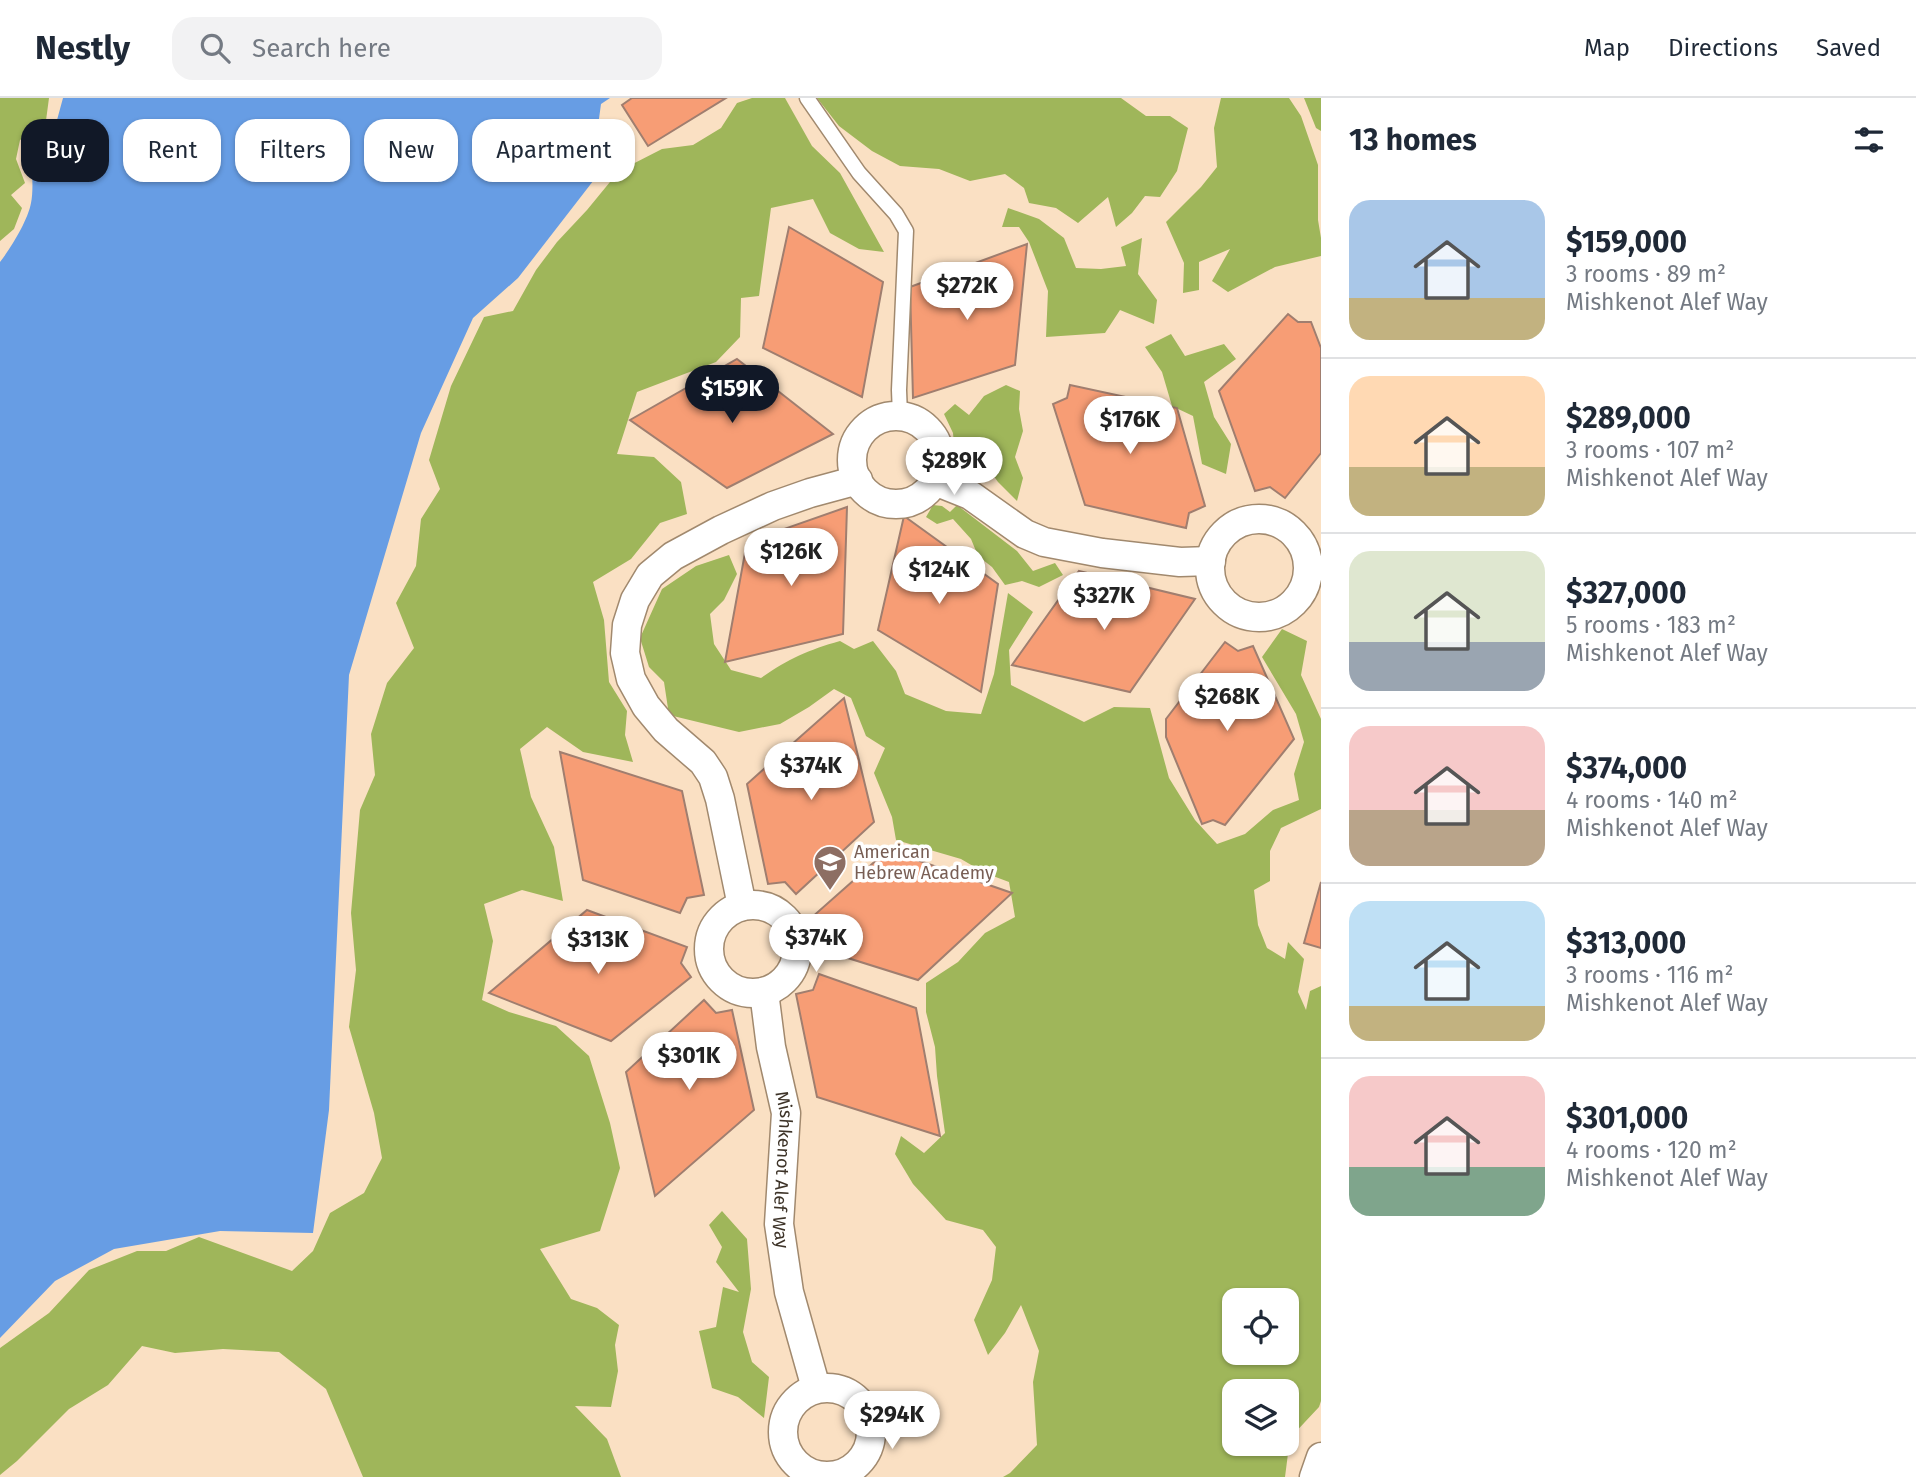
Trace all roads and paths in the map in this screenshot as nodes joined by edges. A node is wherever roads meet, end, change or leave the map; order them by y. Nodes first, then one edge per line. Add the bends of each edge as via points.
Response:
1 (807, 98) edge
2 (900, 416) junction
3 (858, 480) junction
4 (935, 481) junction
5 (1211, 561) junction
6 (1314, 582) edge
7 (743, 906) junction
8 (764, 992) junction
9 (816, 1388) junction
10 (1321, 1457) edge
11 (841, 1475) edge
12 (1314, 1477) edge

1 - 2 lane via 906,231
2 - 3 street via 879,419 859,436 852,461
2 - 4 street via 918,421 936,441 940,468
3 - 4 street via 872,496 900,504 914,500
3 - 7 street via 773,506 673,556 650,575 626,625 625,653 631,679 646,706 713,777
4 - 5 street via 970,495 1024,534 1044,542 1180,562
5 - 6 street via 1211,578 1224,603 1249,616 1277,614
5 - 6 street via 1215,546 1239,523 1272,521 1299,539
7 - 8 street via 758,905 785,918 797,946 789,975
7 - 8 street via 730,912 712,933 710,959 725,983 750,993
8 - 9 street, Mishkenot Alef Way via 786,1113 779,1224 789,1292
9 - 11 street via 855,1398 870,1422 868,1448 861,1460
9 - 11 street via 792,1406 785,1420 787,1450 807,1471
10 - 12 street

